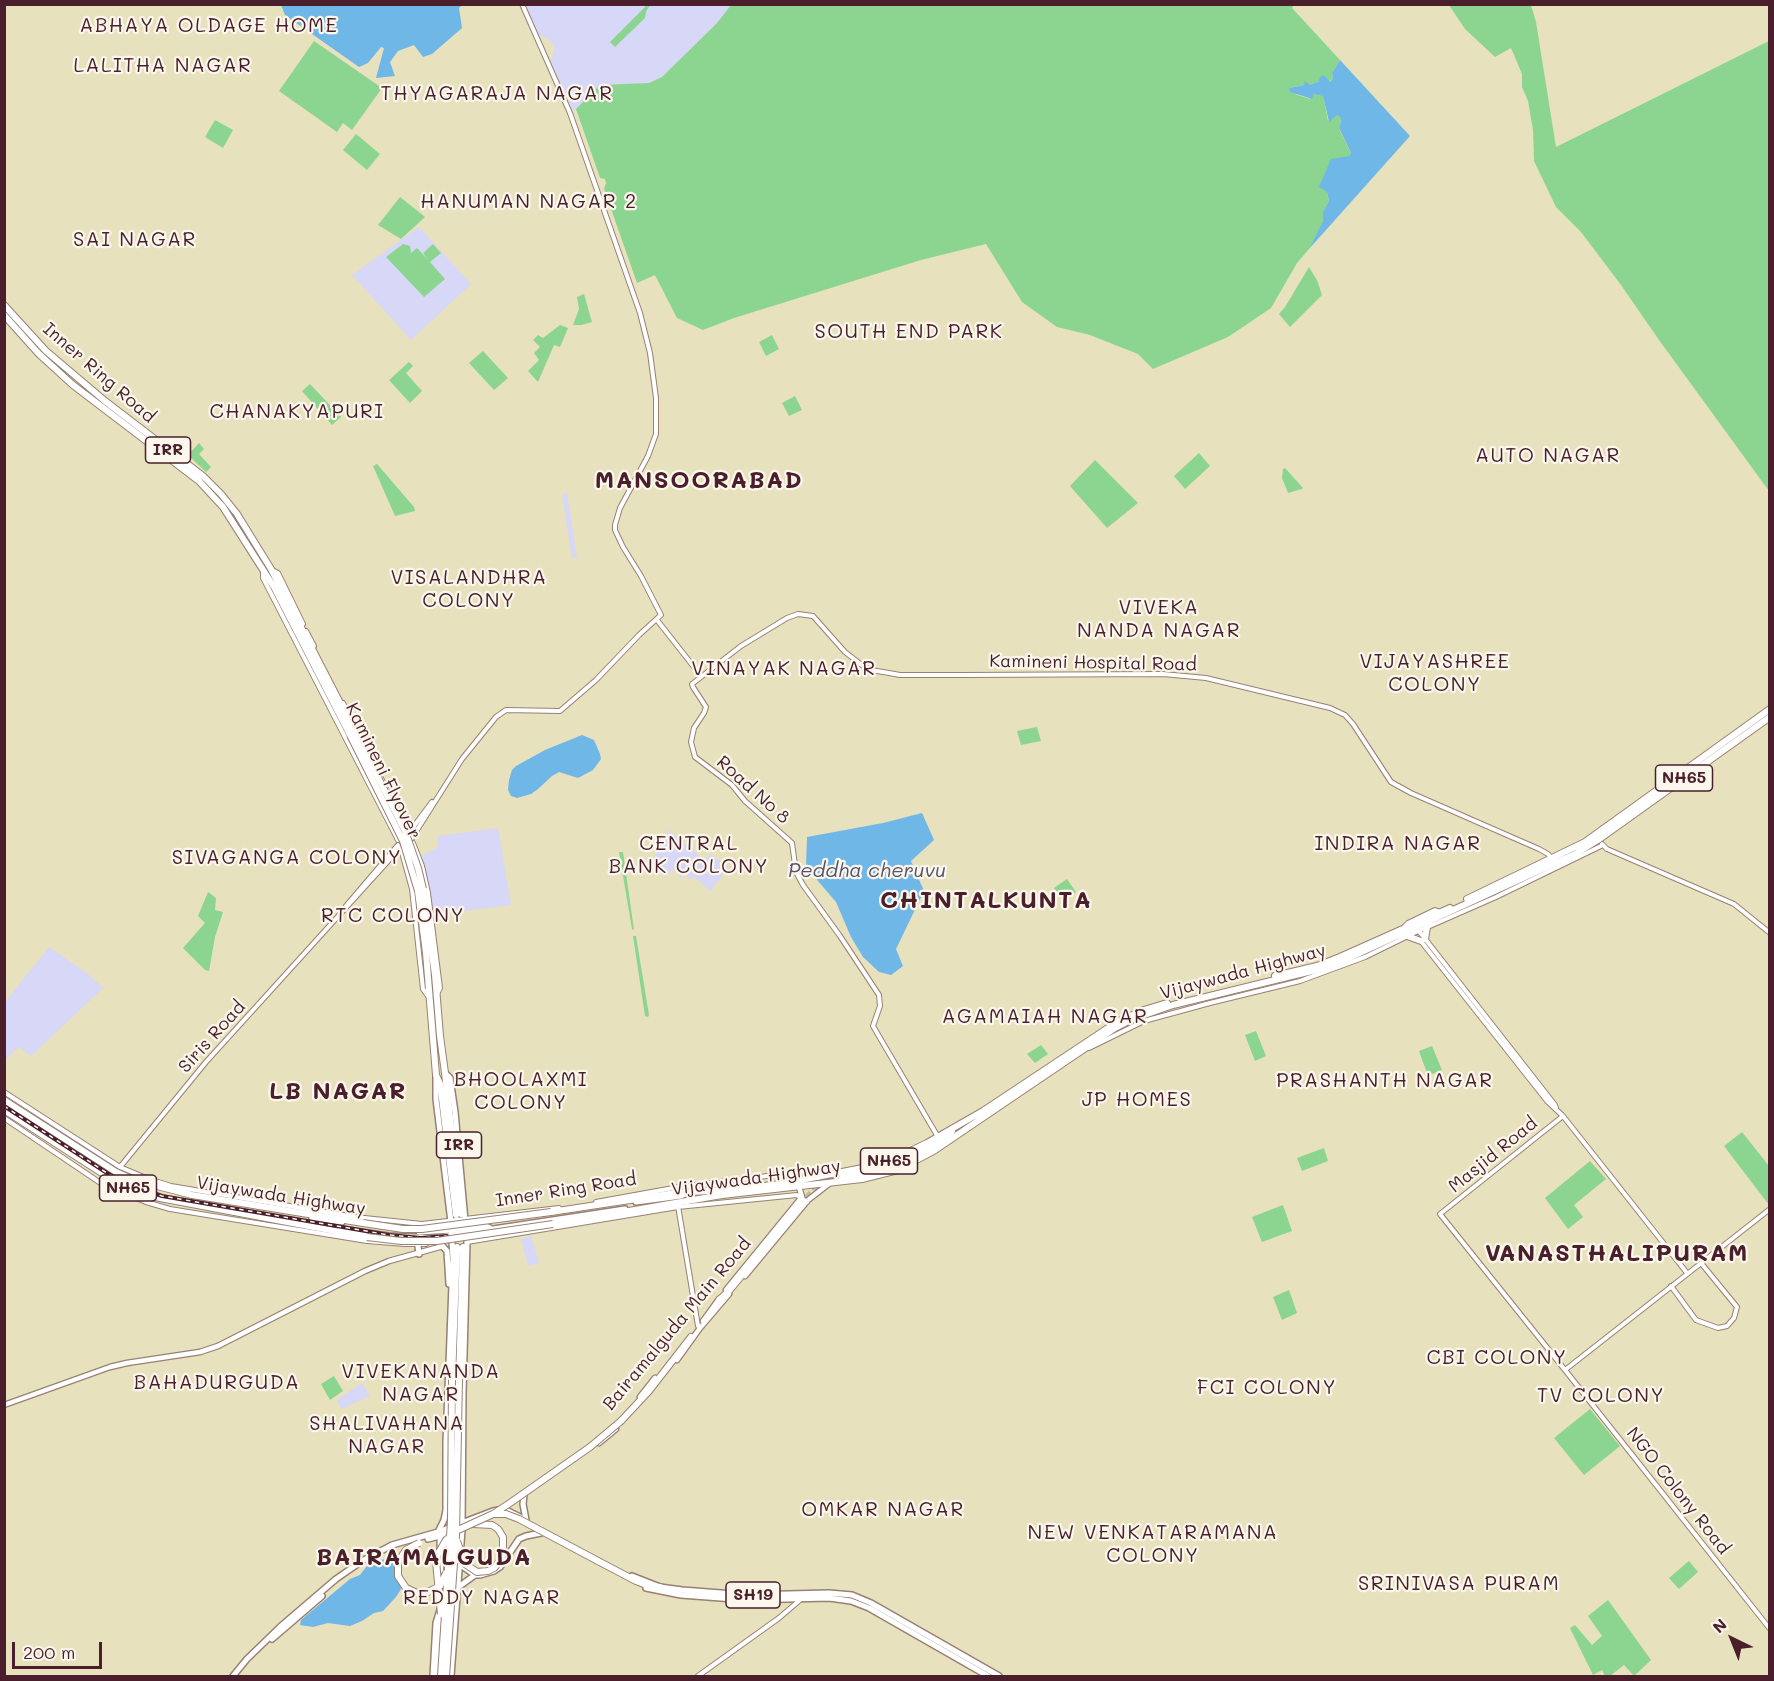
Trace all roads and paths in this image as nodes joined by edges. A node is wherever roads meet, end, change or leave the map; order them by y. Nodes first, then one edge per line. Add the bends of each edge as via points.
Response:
1 (522, 4) edge
2 (4, 305) edge
3 (4, 315) edge
4 (120, 413) junction
5 (111, 415) junction
6 (267, 569) junction
7 (657, 620) junction
8 (701, 676) junction
9 (1770, 709) edge
10 (1770, 717) edge
11 (411, 838) junction
12 (1600, 843) junction
13 (399, 846) junction
14 (1551, 859) junction
15 (1460, 904) junction
16 (1429, 924) junction
17 (1414, 931) junction
18 (1770, 933) edge
19 (1423, 940) junction
20 (1286, 978) junction
21 (1300, 981) junction
22 (1254, 983) junction
23 (1234, 993) junction
24 (433, 999) junction
25 (436, 1037) junction
26 (436, 1075) junction
27 (4, 1092) edge
28 (4, 1100) edge
29 (1004, 1100) junction
30 (4, 1110) edge
31 (1563, 1116) junction
32 (4, 1118) edge
33 (954, 1128) junction
34 (58, 1134) junction
35 (938, 1137) junction
36 (53, 1142) junction
37 (61, 1147) junction
38 (57, 1153) junction
39 (118, 1169) junction
40 (815, 1178) junction
41 (832, 1181) junction
42 (799, 1187) junction
43 (673, 1191) junction
44 (176, 1192) junction
45 (685, 1194) junction
46 (170, 1200) junction
47 (803, 1201) junction
48 (678, 1205) junction
49 (661, 1206) junction
50 (301, 1208) junction
51 (1770, 1209) edge
52 (293, 1212) junction
53 (1440, 1214) joint
54 (505, 1215) junction
55 (461, 1216) junction
56 (481, 1218) junction
57 (397, 1222) junction
58 (452, 1222) junction
59 (300, 1223) junction
60 (511, 1226) junction
61 (483, 1228) junction
62 (467, 1231) junction
63 (395, 1233) junction
64 (451, 1233) junction
65 (505, 1235) junction
66 (434, 1238) junction
67 (485, 1239) junction
68 (402, 1241) junction
69 (419, 1242) junction
70 (441, 1245) junction
71 (462, 1246) junction
72 (419, 1254) junction
73 (1701, 1263) junction
74 (1687, 1273) junction
75 (1671, 1286) junction
76 (719, 1300) joint
77 (699, 1326) junction
78 (452, 1327) junction
79 (464, 1335) junction
80 (690, 1336) junction
81 (460, 1344) junction
82 (1566, 1370) junction
83 (456, 1376) junction
84 (4, 1405) edge
85 (593, 1445) junction
86 (524, 1495) junction
87 (446, 1509) junction
88 (462, 1509) junction
89 (499, 1512) junction
90 (475, 1517) junction
91 (526, 1520) junction
92 (473, 1524) junction
93 (462, 1527) junction
94 (541, 1533) junction
95 (439, 1534) junction
96 (456, 1535) junction
97 (421, 1541) junction
98 (381, 1553) junction
99 (441, 1555) junction
100 (459, 1564) junction
101 (449, 1567) junction
102 (475, 1575) junction
103 (660, 1587) junction
104 (457, 1588) junction
105 (800, 1599) junction
106 (440, 1610) junction
107 (456, 1611) junction
108 (1770, 1629) edge
109 (996, 1676) edge
110 (233, 1677) edge
111 (437, 1677) edge
112 (446, 1677) edge
113 (451, 1677) edge
114 (698, 1677) edge
115 (988, 1677) edge

1 - 7 street via 570,113 640,313 650,353 656,434 620,508 615,530 659,610
2 - 4 highway, Inner Ring Road / IRR via 45,351
3 - 5 highway, Inner Ring Road / IRR via 65,378
4 - 5 highway
4 - 6 highway, Inner Ring Road / IRR via 221,494 237,514
5 - 6 highway, Inner Ring Road / IRR via 204,486 224,507
6 - 11 street via 278,574
6 - 13 street via 263,578
6 - 24 highway, Kamineni Flyover / IRR, bridge via 414,854
7 - 8 street
7 - 11 street via 560,711 506,710 496,717 462,759
8 - 14 street, Kamineni Hospital Road via 778,622 798,614 813,616 863,666 889,673 1163,674 1206,678 1345,715 1392,782 1411,794 1539,849
8 - 35 street, Road No 8 via 692,685 706,707 694,728 691,742 695,757 732,784 745,801 792,843 796,872 880,1000 873,1026
9 - 14 highway, Vijaywada Highway / NH65 via 1585,842
10 - 12 highway, Vijaywada Highway / NH65
11 - 13 street via 403,835
11 - 13 street via 409,849
11 - 24 street via 428,893 440,988
12 - 15 highway, Vijaywada Highway / NH65
12 - 16 street via 1496,897
12 - 18 street via 1731,902
13 - 24 street via 412,889 423,989
13 - 39 street, Siris Road via 207,1060
14 - 15 highway, Vijaywada Highway / NH65
15 - 16 highway, Vijaywada Highway / NH65
15 - 22 highway, Vijaywada Highway / NH65 via 1317,966
16 - 17 highway, Vijaywada Highway / NH65
16 - 19 highway
17 - 19 highway
17 - 19 street
17 - 20 highway, Vijaywada Highway / NH65 via 1340,962
17 - 21 street via 1365,957
19 - 31 street via 1546,1101
20 - 21 highway
20 - 22 highway, Vijaywada Highway / NH65
21 - 23 street
22 - 23 highway, Vijaywada Highway / NH65
22 - 29 highway, Vijaywada Highway / NH65 via 1131,1015
23 - 29 highway, Vijaywada Highway / NH65 via 1173,1005 1136,1018
24 - 25 highway, IRR
25 - 26 highway, IRR
25 - 55 highway, IRR via 445,1073
26 - 55 highway, IRR
26 - 58 main road, IRR
27 - 39 street, Inner Ring Road
28 - 34 highway, Vijaywada Highway / NH65
29 - 33 highway, Vijaywada Highway / NH65
29 - 41 highway, Vijaywada Highway / NH65 via 935,1150 898,1170
30 - 36 highway, Vijaywada Highway / NH65
31 - 53 street, Masjid Road
31 - 74 street
32 - 38 street
33 - 35 highway, Vijaywada Highway / NH65
33 - 41 highway via 946,1137 900,1163
34 - 36 highway
34 - 39 highway, Vijaywada Highway / NH65
35 - 40 highway, Vijaywada Highway / NH65 via 894,1159
36 - 37 highway, Vijaywada Highway / NH65
37 - 38 highway
37 - 46 highway, Vijaywada Highway / NH65 via 111,1179 143,1194
38 - 68 street via 102,1184 170,1209 367,1241
39 - 44 highway, Vijaywada Highway / NH65 via 134,1180
39 - 50 street, Inner Ring Road via 171,1186
40 - 43 street, Inner Ring Road via 815,1170
40 - 45 highway, Vijaywada Highway / NH65
41 - 42 highway, Vijaywada Highway / NH65
41 - 47 main road
42 - 47 main road
42 - 48 highway, Vijaywada Highway / NH65 via 722,1195
43 - 45 highway, Vijaywada Highway / NH65
43 - 52 highway, NH65, bridge via 422,1229
43 - 54 street, Inner Ring Road
44 - 46 highway
44 - 52 highway, Vijaywada Highway / NH65
45 - 54 main road, Vijaywada Highway via 512,1220
46 - 59 highway, Vijaywada Highway / NH65
46 - 63 main road, Vijaywada Highway via 184,1196
47 - 48 street via 797,1195
47 - 76 highway
47 - 85 main road via 654,1388 623,1423
48 - 49 highway, Vijaywada Highway / NH65
48 - 65 street
48 - 77 street
49 - 59 highway, NH65, bridge via 437,1241 367,1237
49 - 60 main road, Vijaywada Highway
50 - 52 highway
50 - 57 street, Inner Ring Road
51 - 73 street
53 - 82 street, NGO Colony Road
54 - 56 street, Inner Ring Road
55 - 56 street, Inner Ring Road
55 - 58 street, Inner Ring Road
55 - 62 main road, IRR
56 - 61 main road
57 - 58 street, Inner Ring Road
57 - 63 main road
58 - 64 main road, IRR
59 - 63 main road, Vijaywada Highway / NH65
60 - 61 main road, Vijaywada Highway
60 - 65 main road
61 - 62 main road, Vijaywada Highway
61 - 67 main road
62 - 64 main road, Vijaywada Highway
62 - 71 main road, IRR
63 - 64 main road, Vijaywada Highway
63 - 68 main road, Vijaywada Highway / NH65
64 - 66 main road, Vijaywada Highway
64 - 78 main road, IRR
65 - 67 street
66 - 69 main road, Vijaywada Highway
66 - 70 main road
67 - 71 street
68 - 69 street
68 - 69 main road, Vijaywada Highway / NH65 via 414,1238
69 - 70 street
69 - 72 main road
70 - 72 main road
70 - 78 main road via 448,1257 448,1320
71 - 78 highway, IRR
71 - 79 main road, IRR
71 - 81 highway, IRR
72 - 84 main road via 365,1271 218,1346 111,1367
73 - 74 street
73 - 75 street via 1737,1307 1727,1326 1718,1328 1696,1320
74 - 75 street
75 - 82 street
76 - 77 main road, Bairamalguda Main Road
77 - 80 main road, Bairamalguda Main Road
78 - 83 highway, IRR
78 - 83 main road, IRR via 449,1354
79 - 81 highway
79 - 83 main road, IRR
80 - 85 main road, Bairamalguda Main Road via 636,1402
80 - 89 highway, bridge via 621,1421
81 - 83 highway, IRR
82 - 108 street, NGO Colony Road
83 - 87 main road via 446,1442
83 - 88 main road, IRR
83 - 96 highway, IRR, bridge
83 - 101 highway, IRR, bridge
85 - 86 main road
85 - 89 main road, Bairamalguda Main Road
86 - 89 main road
86 - 91 main road
87 - 88 main road via 454,1513
87 - 95 main road
88 - 90 main road
88 - 93 main road, IRR
89 - 90 main road
89 - 91 main road, SH19
89 - 92 main road, Bairamalguda Main Road
89 - 94 main road, SH19
89 - 103 highway, bridge via 636,1581
89 - 111 highway, bridge via 464,1527 441,1546 436,1569 441,1621
90 - 93 main road
91 - 103 main road, SH19
92 - 93 main road, Bairamalguda Main Road
92 - 96 highway, bridge via 492,1525 503,1537 501,1560 494,1568 484,1572 468,1567
93 - 95 main road
93 - 100 main road
94 - 102 main road via 519,1539 494,1571
94 - 105 main road, SH19 via 638,1585 657,1590 747,1600
95 - 97 main road
95 - 98 main road via 406,1540
95 - 99 main road
96 - 112 highway, IRR, bridge
97 - 98 main road
97 - 101 highway, bridge via 406,1550 398,1562 398,1576 406,1588 419,1594 433,1591 440,1586
98 - 110 main road via 350,1572 304,1610
99 - 100 main road
99 - 106 main road
100 - 102 main road
100 - 104 main road
101 - 111 highway, IRR, bridge
102 - 104 main road
103 - 109 main road, SH19 via 747,1595 852,1595
104 - 107 main road
105 - 114 street
105 - 115 main road, SH19 via 829,1598 857,1603
106 - 107 main road
106 - 111 main road via 436,1623
107 - 113 main road

